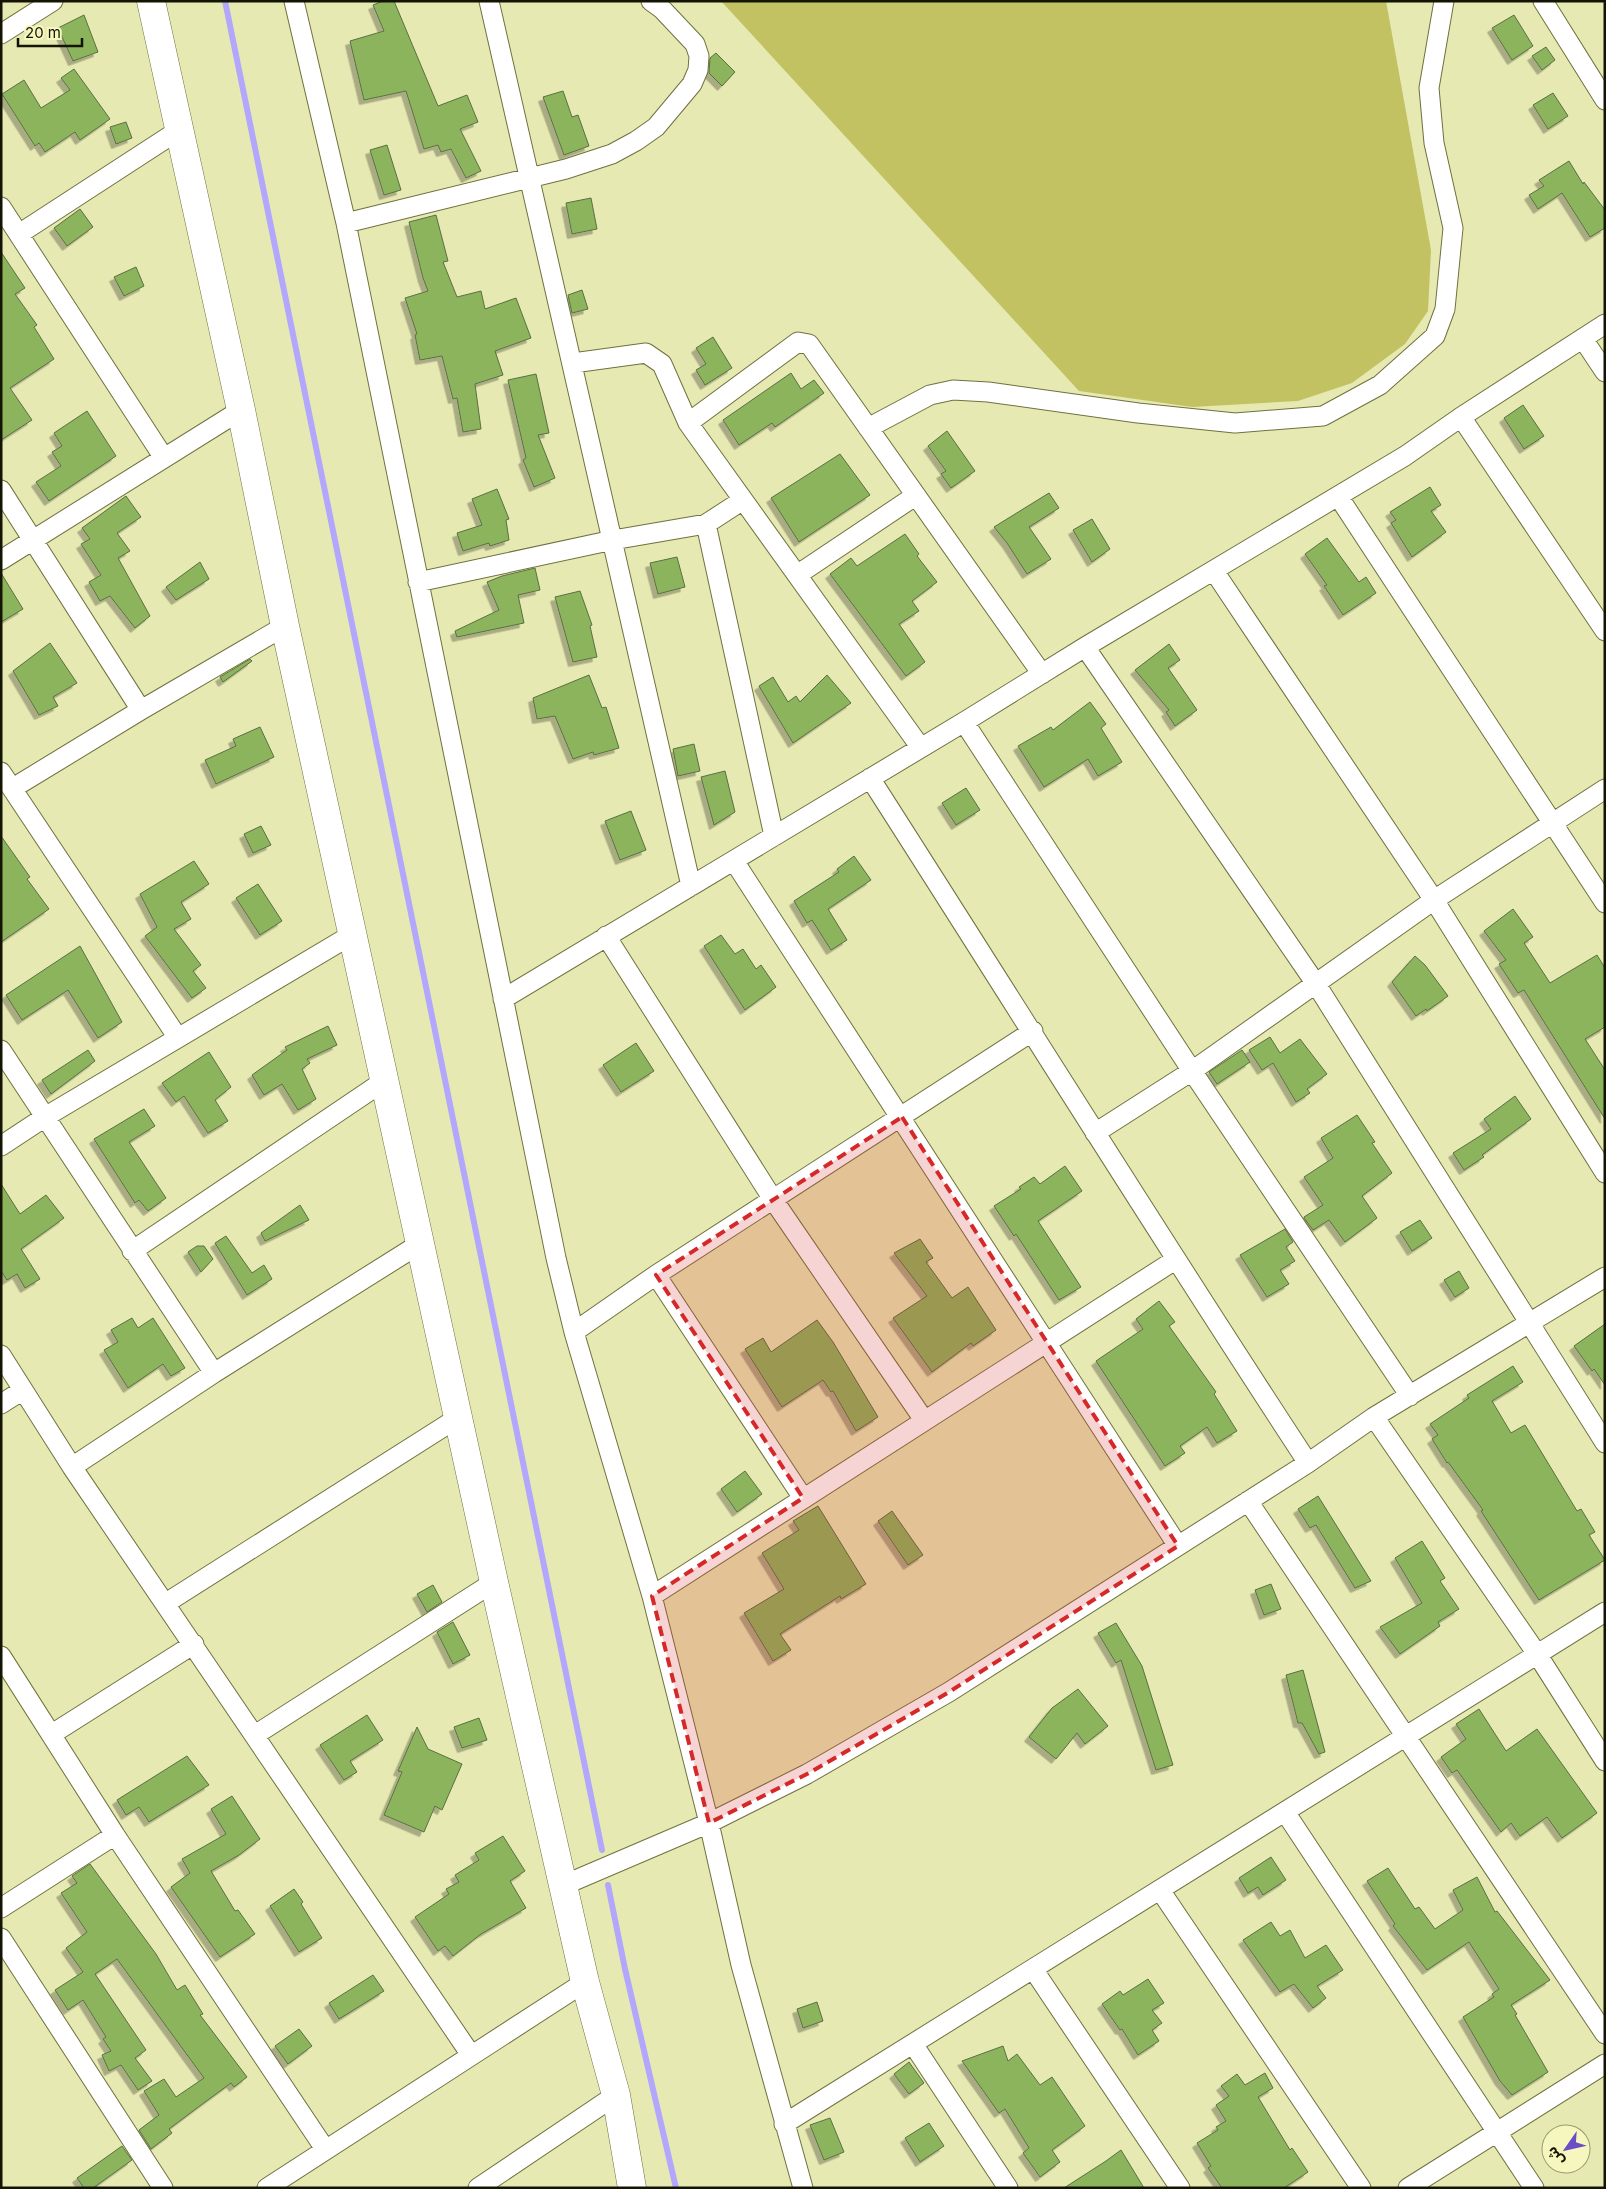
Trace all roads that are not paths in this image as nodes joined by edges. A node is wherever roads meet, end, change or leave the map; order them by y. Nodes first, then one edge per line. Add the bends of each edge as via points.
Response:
1 (52, 1) edge
2 (151, 1) edge
3 (294, 1) edge
4 (489, 1) edge
5 (651, 1) edge
6 (1444, 1) edge
7 (1543, 1) edge
8 (1, 34) edge
9 (1605, 100) edge
10 (179, 130) junction
11 (528, 179) junction
12 (1, 207) edge
13 (346, 223) junction
14 (19, 234) junction
15 (1605, 324) edge
16 (1583, 339) junction
17 (573, 363) junction
18 (1605, 372) edge
19 (241, 410) junction
20 (1460, 417) junction
21 (688, 423) junction
22 (868, 428) junction
23 (164, 458) junction
24 (1, 490) edge
25 (915, 496) junction
26 (1338, 496) junction
27 (743, 500) junction
28 (706, 524) junction
29 (34, 539) junction
30 (613, 540) junction
31 (1, 560) edge
32 (1214, 571) junction
33 (797, 575) junction
34 (418, 582) junction
35 (285, 626) junction
36 (1605, 631) edge
37 (1085, 647) junction
38 (1042, 674) junction
39 (140, 710) junction
40 (964, 722) junction
41 (921, 748) junction
42 (1, 772) edge
43 (870, 778) junction
44 (13, 788) junction
45 (1605, 790) edge
46 (1554, 823) junction
47 (774, 836) junction
48 (734, 861) junction
49 (692, 886) junction
50 (1434, 900) junction
51 (1605, 903) edge
52 (353, 934) junction
53 (606, 936) junction
54 (1316, 984) junction
55 (503, 999) junction
56 (1033, 1032) junction
57 (178, 1038) junction
58 (1, 1050) edge
59 (1192, 1071) junction
60 (384, 1081) junction
61 (45, 1117) junction
62 (902, 1117) junction
63 (1095, 1133) junction
64 (1, 1146) edge
65 (1605, 1173) edge
66 (774, 1201) junction
67 (421, 1243) junction
68 (132, 1251) junction
69 (1175, 1260) junction
70 (656, 1275) junction
71 (1605, 1277) edge
72 (1530, 1324) junction
73 (574, 1332) junction
74 (1046, 1343) junction
75 (1, 1355) edge
76 (214, 1373) junction
77 (23, 1390) junction
78 (1410, 1396) junction
79 (1, 1404) edge
80 (459, 1417) junction
81 (1374, 1417) junction
82 (924, 1420) junction
83 (1605, 1443) edge
84 (1308, 1463) junction
85 (72, 1467) junction
86 (803, 1498) junction
87 (1248, 1501) junction
88 (1178, 1546) junction
89 (494, 1582) junction
90 (652, 1596) junction
91 (166, 1603) junction
92 (1605, 1612) edge
93 (194, 1644) junction
94 (1537, 1654) junction
95 (1, 1656) edge
96 (52, 1734) junction
97 (255, 1735) junction
98 (1405, 1737) junction
99 (1605, 1761) edge
100 (1285, 1812) junction
101 (709, 1823) junction
102 (115, 1835) junction
103 (564, 1885) junction
104 (1160, 1890) junction
105 (1, 1908) edge
106 (1, 1938) edge
107 (1033, 1970) junction
108 (585, 1982) junction
109 (1605, 2034) edge
110 (913, 2044) junction
111 (471, 2055) junction
112 (1605, 2064) edge
113 (616, 2095) junction
114 (784, 2124) junction
115 (1497, 2131) junction
116 (325, 2149) junction
117 (163, 2188) edge
118 (267, 2188) edge
119 (478, 2188) edge
120 (632, 2188) edge
121 (803, 2188) edge
122 (1008, 2188) edge
123 (1180, 2188) edge
124 (1361, 2188) edge
125 (1408, 2188) edge
126 (1534, 2188) edge

1 - 8 street
2 - 10 main road
3 - 13 street
4 - 11 street
5 - 11 street via 695,44 699,56 698,70 692,84 656,127 636,141 612,154
6 - 22 street via 1429,88 1434,143 1453,228 1445,309 1435,336 1380,385 1323,416 1235,423 953,390 930,395
7 - 9 street
10 - 14 street
10 - 19 main road
11 - 13 street
11 - 17 street
12 - 14 street
13 - 34 street
14 - 23 street
15 - 16 street
16 - 18 street
16 - 20 street
17 - 21 street via 646,353 655,357 662,364
17 - 30 street
19 - 23 street
19 - 35 main road
20 - 26 street via 1405,456
20 - 36 street
21 - 22 street via 798,342 803,342 809,344
21 - 27 street
22 - 25 street
23 - 29 street
24 - 29 street
25 - 33 street
25 - 38 street
26 - 32 street
26 - 46 street
27 - 28 street
27 - 33 street
28 - 30 street
28 - 47 street
29 - 31 street
29 - 39 street
30 - 34 street
30 - 49 street
32 - 37 street
32 - 50 street
33 - 41 street
34 - 55 street
35 - 39 street
35 - 52 main road
37 - 38 street
37 - 54 street
38 - 40 street
39 - 44 street
40 - 41 street
40 - 59 street
41 - 43 street
42 - 44 street
43 - 47 street
43 - 56 street
44 - 57 street
45 - 46 street
46 - 50 street
46 - 51 street
47 - 48 street
48 - 49 street
48 - 62 street
49 - 53 street
50 - 54 street
50 - 65 street
52 - 57 street
52 - 60 main road
53 - 55 street
53 - 66 street
54 - 59 street
54 - 72 street
55 - 73 street
56 - 62 street
56 - 63 street
57 - 61 street
58 - 61 street
59 - 63 street
59 - 78 street
60 - 67 main road
60 - 68 street
61 - 64 street
61 - 68 street
62 - 66 street
62 - 74 street
63 - 69 street
66 - 70 street
66 - 82 street
67 - 76 street
67 - 80 main road
68 - 76 street
69 - 74 street
69 - 84 street
70 - 73 street
70 - 86 street
71 - 72 street
72 - 78 street
72 - 83 street
73 - 90 street
74 - 82 street
74 - 88 street
75 - 77 street
76 - 85 street
77 - 79 street
77 - 85 street
78 - 81 street
80 - 89 main road
80 - 91 street
81 - 84 street
81 - 94 street
82 - 86 street
84 - 87 street
85 - 91 street
86 - 90 street
87 - 88 street
87 - 98 street
88 - 101 street via 949,1692 807,1774
89 - 97 street
89 - 103 main road
90 - 101 street
91 - 93 street
92 - 94 street
93 - 96 street
93 - 97 street
94 - 98 street
94 - 99 street
95 - 96 street
96 - 102 street
97 - 111 street
98 - 100 street
98 - 109 street
100 - 104 street
100 - 115 street
101 - 103 street
101 - 114 street via 741,1965
102 - 105 street
102 - 116 street
103 - 108 main road
104 - 107 street
104 - 124 street
106 - 117 street
107 - 110 street
107 - 123 street
108 - 111 street
108 - 113 main road
110 - 114 street
110 - 122 street
111 - 116 street
112 - 115 street
113 - 119 street
113 - 120 main road
114 - 121 street
115 - 125 street
115 - 126 street
116 - 118 street

